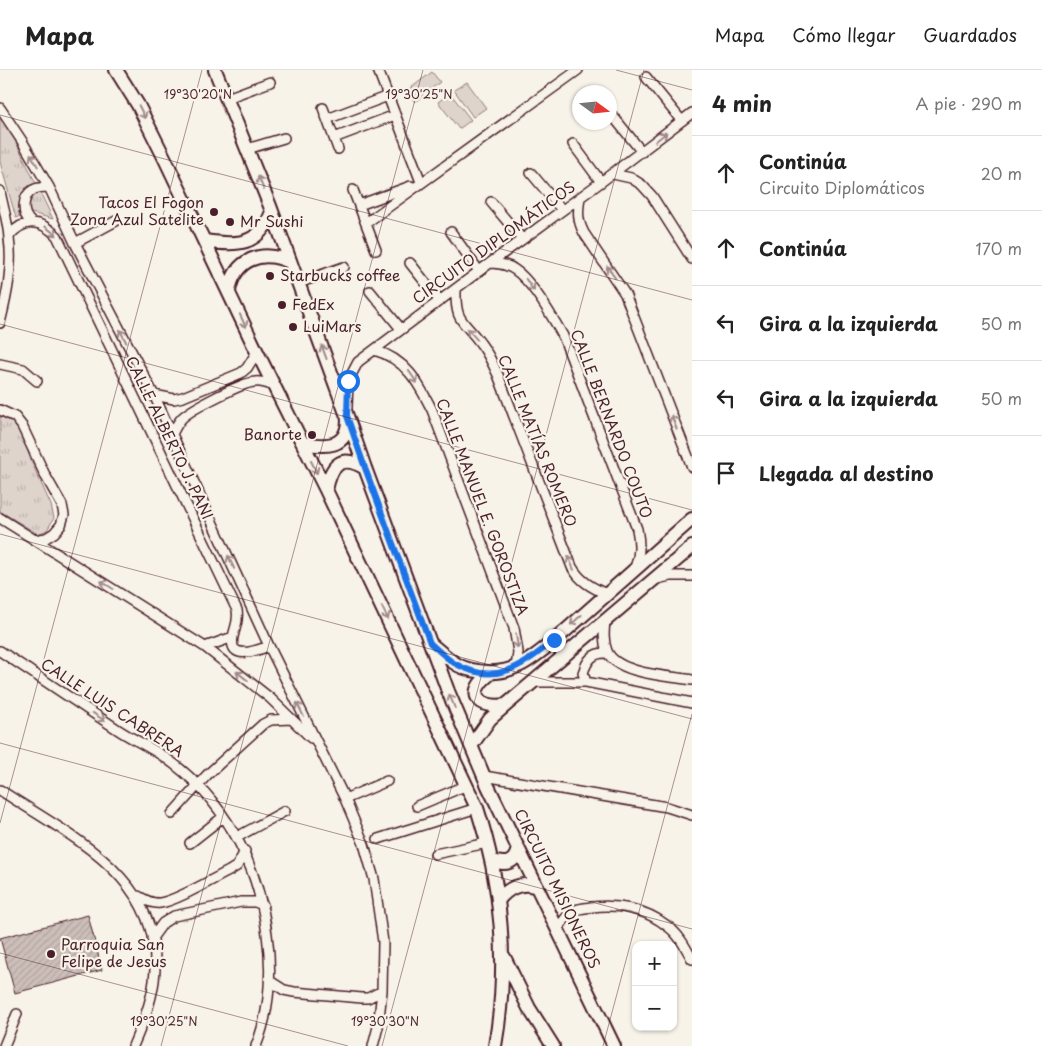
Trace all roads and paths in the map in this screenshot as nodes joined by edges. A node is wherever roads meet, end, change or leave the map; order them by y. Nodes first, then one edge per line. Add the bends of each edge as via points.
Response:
1 (116, 70) edge
2 (215, 70) edge
3 (378, 70) edge
4 (578, 70) edge
5 (646, 77) dead end
6 (270, 82) dead end
7 (388, 96) junction
8 (227, 98) junction
9 (0, 108) edge
10 (323, 108) dead end
11 (692, 113) edge
12 (395, 115) junction
13 (327, 119) junction
14 (617, 120) edge
15 (681, 120) junction
16 (284, 138) dead end
17 (334, 138) junction
18 (573, 144) dead end
19 (247, 149) junction
20 (338, 149) dead end
21 (642, 152) junction
22 (530, 173) dead end
23 (613, 174) junction
24 (421, 182) junction
25 (601, 182) junction
26 (50, 187) junction
27 (353, 190) dead end
28 (0, 192) edge
29 (580, 197) junction
30 (490, 202) dead end
31 (359, 205) junction
32 (562, 210) junction
33 (272, 212) junction
34 (116, 221) dead end
35 (31, 222) junction
36 (366, 223) junction
37 (451, 232) dead end
38 (9, 236) junction
39 (522, 239) junction
40 (205, 241) junction
41 (75, 243) junction
42 (376, 250) dead end
43 (692, 259) edge
44 (290, 262) junction
45 (410, 263) dead end
46 (490, 263) junction
47 (344, 267) dead end
48 (479, 271) junction
49 (298, 283) junction
50 (456, 289) junction
51 (229, 291) junction
52 (370, 291) dead end
53 (3, 297) edge
54 (440, 301) junction
55 (0, 323) edge
56 (401, 329) junction
57 (374, 350) junction
58 (257, 352) junction
59 (0, 364) edge
60 (37, 381) dead end
61 (274, 386) junction
62 (154, 395) junction
63 (0, 410) edge
64 (347, 416) junction
65 (172, 434) junction
66 (303, 443) junction
67 (692, 467) edge
68 (365, 468) junction
69 (326, 490) junction
70 (0, 518) edge
71 (692, 519) edge
72 (34, 540) junction
73 (692, 546) edge
74 (635, 568) junction
75 (692, 576) edge
76 (652, 580) junction
77 (606, 594) junction
78 (605, 620) junction
79 (233, 637) junction
80 (430, 643) junction
81 (269, 646) junction
82 (205, 647) junction
83 (0, 651) edge
84 (608, 653) junction
85 (516, 668) junction
86 (490, 674) junction
87 (692, 680) edge
88 (533, 682) junction
89 (586, 682) junction
90 (692, 703) edge
91 (506, 705) junction
92 (292, 719) junction
93 (317, 744) junction
94 (471, 746) junction
95 (484, 776) junction
96 (386, 781) dead end
97 (467, 785) junction
98 (199, 786) junction
99 (0, 790) edge
100 (345, 799) junction
101 (417, 806) dead end
102 (477, 808) junction
103 (285, 811) dead end
104 (172, 814) dead end
105 (692, 815) edge
106 (223, 817) junction
107 (237, 837) junction
108 (378, 839) dead end
109 (190, 842) dead end
110 (487, 843) junction
111 (518, 847) junction
112 (245, 851) junction
113 (435, 854) dead end
114 (491, 860) junction
115 (537, 887) junction
116 (135, 895) junction
117 (498, 901) junction
118 (263, 905) junction
119 (558, 930) junction
120 (152, 938) junction
121 (503, 954) junction
122 (692, 959) edge
123 (270, 981) junction
124 (382, 991) junction
125 (17, 1014) dead end
126 (4, 1046) edge
127 (133, 1046) edge
128 (256, 1046) edge
129 (374, 1046) edge
130 (495, 1046) edge
131 (553, 1046) edge
132 (614, 1046) edge

1 -> 40 main road via 138,105
2 - 8 main road, CIRCUITO MISIONEROS
3 - 7 street
4 - 24 street
5 - 15 street
6 - 8 street
7 - 12 street
7 - 13 street
8 - 19 main road, CIRCUITO MISIONEROS
26 -> 9 street, CALLE ALBERTO J. PANI
10 - 13 street
11 - 15 street, CIRCUITO DIPLOMÁTICOS
12 - 17 street
12 - 24 street
13 - 17 street
14 - 21 street
21 -> 15 street, CIRCUITO DIPLOMÁTICOS
16 - 19 street
17 - 20 street
18 - 25 street
33 -> 19 main road, CIRCUITO MISIONEROS
21 - 23 street, CIRCUITO DIPLOMÁTICOS
22 - 32 street
23 - 25 street, CIRCUITO DIPLOMÁTICOS
23 - 43 street via 642,184
24 - 31 street
24 - 36 street
25 - 29 street, CIRCUITO DIPLOMÁTICOS
26 - 35 street via 30,192 24,211
26 - 41 street, CALLE ALBERTO J. PANI
27 - 31 street
28 - 38 street
29 - 32 street, CIRCUITO DIPLOMÁTICOS
67 -> 29 street via 625,294 579,223
30 - 39 street
31 - 36 street
32 - 39 street, CIRCUITO DIPLOMÁTICOS
33 - 40 main road via 264,228 249,241 232,244
33 - 44 main road, CIRCUITO MISIONEROS
34 - 41 street
35 - 38 street via 18,227
35 -> 79 street, CALLE ALBERTO J. PANI via 42,224 57,236 237,610 238,622
36 - 42 street
37 - 48 street
38 - 53 street via 10,262
39 - 46 street, CIRCUITO DIPLOMÁTICOS
40 - 51 main road
62 -> 41 street, CALLE ALBERTO J. PANI
44 - 49 main road, CIRCUITO MISIONEROS
44 - 51 main road via 275,256 251,259 234,276
45 - 54 street
46 - 48 street, CIRCUITO DIPLOMÁTICOS
46 -> 74 street, CALLE BERNARDO COUTO via 504,264 525,278 563,336 637,529 640,554
47 - 49 street
48 - 50 street, CIRCUITO DIPLOMÁTICOS
64 -> 49 main road, CIRCUITO MISIONEROS
50 - 54 street, CIRCUITO DIPLOMÁTICOS
77 -> 50 street, CALLE MATÍAS ROMERO via 584,583 572,567 498,375 481,343 460,320
51 -> 58 main road
52 - 56 street
53 - 55 street
54 - 56 street, CIRCUITO DIPLOMÁTICOS
56 - 57 street, CIRCUITO DIPLOMÁTICOS
57 - 64 street, CIRCUITO DIPLOMÁTICOS via 358,362 348,381
57 -> 85 street, CALLE MANUEL E. GOROSTIZA via 398,360 408,370 432,410 514,628 518,646
58 - 61 main road
58 - 62 street via 241,373 183,398
59 - 60 street via 23,369
61 - 65 street via 254,382 244,384 191,411 177,424
61 - 66 main road
62 - 65 street, CALLE ALBERTO J. PANI
63 - 72 street via 16,417 22,426 62,505 61,525 46,538
64 - 66 main road via 346,432 337,443 323,446
64 - 68 main road, CIRCUITO MISIONEROS
81 -> 65 street, CALLE ALBERTO J. PANI
66 -> 69 main road
68 - 69 main road via 352,462 336,464
68 - 80 main road, CIRCUITO MISIONEROS
69 -> 97 main road
70 - 72 street
71 - 74 main road
82 -> 72 street
73 - 76 main road
74 - 77 main road
75 - 76 street
76 - 78 main road
77 -> 85 main road via 536,655
78 - 84 street
78 - 88 main road
79 - 81 street via 236,649 245,653
79 - 82 street
80 - 86 main road via 454,663
94 -> 80 main road, CIRCUITO MISIONEROS
93 -> 81 street, CALLE ALBERTO J. PANI
92 -> 82 street
83 -> 98 street, CALLE LUIS CABRERA via 162,755
84 - 87 street via 621,666 630,669
84 - 89 street via 599,652 588,660 583,674
85 - 86 main road
86 - 91 main road via 478,688 480,703
88 - 89 street
88 - 91 main road
89 - 90 street
91 - 94 main road via 490,719
92 - 93 street
92 - 98 street via 271,720 263,724
93 - 100 street, CALLE ALBERTO J. PANI
94 - 95 main road, CIRCUITO MISIONEROS
95 - 105 street via 667,807
95 - 111 main road, CIRCUITO MISIONEROS
96 - 100 street
97 - 101 street
97 - 102 main road
98 - 104 street
98 - 106 street, CALLE LUIS CABRERA
99 - 116 street via 94,851 112,866
100 - 124 street, CALLE ALBERTO J. PANI via 364,844 374,879 383,942
102 - 108 street
102 - 110 main road
103 - 107 street
106 - 107 street, CALLE LUIS CABRERA
106 - 109 street
107 - 112 street, CALLE LUIS CABRERA
110 - 113 street
110 - 114 main road
111 - 114 main road via 516,856 509,863
111 - 115 main road, CIRCUITO MISIONEROS
112 - 116 street via 229,871 163,903 146,901
112 - 118 street, CALLE LUIS CABRERA
114 - 117 main road
115 - 117 main road via 515,887
115 - 119 main road, CIRCUITO MISIONEROS
116 - 120 street via 145,913
117 - 121 main road
118 - 120 street via 241,902 174,916 163,923
118 - 123 street, CALLE LUIS CABRERA
119 - 122 street via 562,922 578,909 616,906 639,910 668,926 683,942
119 - 132 main road, CIRCUITO MISIONEROS
120 - 127 street via 155,957 152,991
121 - 130 main road via 501,1006
121 - 131 main road via 529,1008
123 - 124 street via 294,992 368,998
123 - 128 street, CALLE LUIS CABRERA via 267,1008
124 - 129 street, CALLE ALBERTO J. PANI
125 - 126 street

